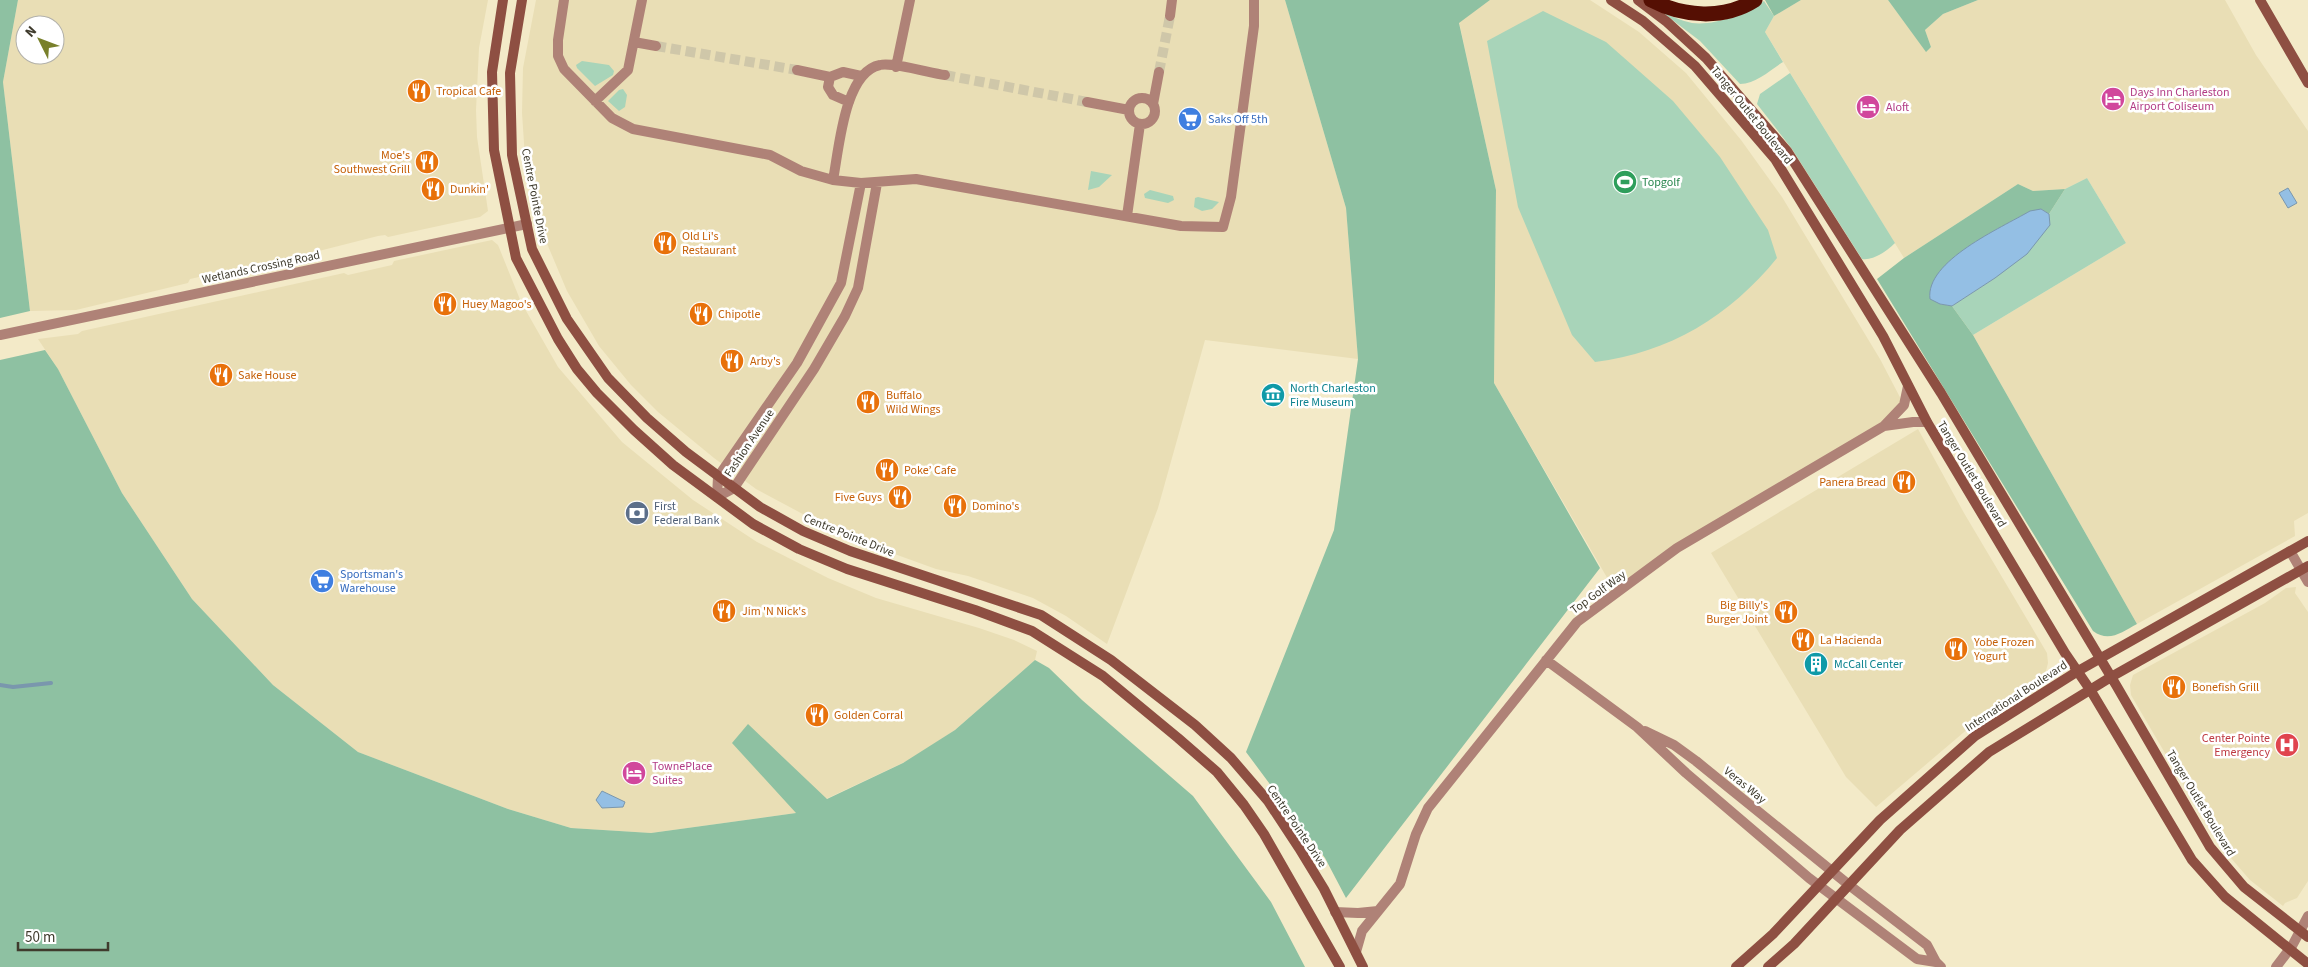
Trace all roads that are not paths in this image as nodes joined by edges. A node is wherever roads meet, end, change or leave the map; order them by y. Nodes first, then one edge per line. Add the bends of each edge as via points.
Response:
1 (503, 0) edge
2 (522, 0) edge
3 (564, 0) edge
4 (642, 0) edge
5 (910, 0) edge
6 (1172, 0) edge
7 (1254, 0) edge
8 (1611, 0) edge
9 (1638, 0) edge
10 (1651, 0) edge
11 (1755, 0) edge
12 (2260, 0) edge
13 (1170, 16) tunnel mouth
14 (634, 42) junction
15 (656, 46) tunnel mouth
16 (896, 66) junction
17 (797, 70) tunnel mouth
18 (1159, 72) tunnel mouth
19 (830, 76) junction
20 (861, 76) junction
21 (944, 76) tunnel mouth
22 (2308, 83) edge
23 (595, 101) junction
24 (849, 102) junction
25 (1087, 102) tunnel mouth
26 (1153, 104) junction
27 (1129, 110) junction
28 (1140, 124) junction
29 (833, 180) junction
30 (861, 183) junction
31 (877, 183) junction
32 (1127, 216) junction
33 (527, 224) junction
34 (510, 228) junction
35 (0, 335) edge
36 (1908, 386) junction
37 (1927, 422) junction
38 (1884, 426) junction
39 (718, 477) junction
40 (734, 488) junction
41 (717, 498) junction
42 (2308, 541) edge
43 (2290, 551) junction
44 (2304, 568) edge
45 (2308, 582) edge
46 (2100, 658) junction
47 (1546, 660) junction
48 (2078, 671) junction
49 (2111, 677) junction
50 (2091, 691) junction
51 (1637, 727) junction
52 (1832, 871) junction
53 (1819, 884) junction
54 (1849, 885) junction
55 (1837, 898) junction
56 (1378, 911) junction
57 (1336, 912) junction
58 (2308, 916) edge
59 (2304, 934) edge
60 (2289, 950) junction
61 (1356, 952) junction
62 (2308, 964) edge
63 (1939, 965) edge
64 (1340, 967) edge
65 (1363, 967) edge
66 (1736, 967) edge
67 (1768, 967) edge
68 (2276, 967) edge

1 - 34 street via 492,72 494,150
2 - 33 street, Centre Pointe Drive via 510,73 512,154
3 - 23 street via 558,56 564,69
4 - 14 street
5 - 16 street
6 - 13 street
7 - 32 street via 1253,35 1231,197 1223,227 1181,226
8 - 36 street, Tanger Outlet Boulevard via 1643,21 1696,66 1775,159 1883,336
9 - 46 street, Tanger Outlet Boulevard via 1706,58 1787,151 1941,393
10 - 11 highway via 1682,13 1706,15 1746,6
12 - 22 street
14 - 15 street
14 - 23 street via 628,70
16 - 20 street via 882,64
16 - 21 street
17 - 19 street
18 - 26 street
19 - 20 street via 842,72
19 - 24 street via 828,87 833,95
20 - 24 street
23 - 29 street via 612,118 632,129 770,155 801,171
24 - 29 street
25 - 27 street
26 - 27 street via 1147,99 1139,99
26 - 28 street via 1152,120
27 - 28 street via 1132,119
28 - 32 street
29 - 30 street
30 - 31 street
30 - 39 street, Fashion Avenue via 838,291 797,363
31 - 32 street via 916,179
31 - 40 street, Fashion Avenue via 858,288 845,316 814,369
33 - 34 street, Wetlands Crossing Road
33 - 39 street, Centre Pointe Drive via 532,249 567,319 608,378 647,418
34 - 35 street, Wetlands Crossing Road
34 - 41 street via 516,258 558,340 578,369 634,430
36 - 37 street, Tanger Outlet Boulevard
36 - 38 street, Top Golf Way via 1904,405
37 - 38 street, Top Golf Way
37 - 48 street, Tanger Outlet Boulevard via 2064,654
38 - 47 street, Top Golf Way via 1677,548 1577,622
39 - 40 street, Centre Pointe Drive
39 - 41 street, Fashion Avenue
40 - 41 street, Fashion Avenue
40 - 57 street, Centre Pointe Drive via 803,531 850,551 1041,615 1111,660 1195,725 1231,758 1268,801
41 - 64 street via 753,524 847,569 1032,631 1103,676 1217,772 1244,804
42 - 43 street, International Boulevard
43 - 44 street
43 - 46 street, International Boulevard
44 - 45 street
44 - 49 street
46 - 48 street, International Boulevard
46 - 49 street, Tanger Outlet Boulevard
47 - 51 street, Veras Way
47 - 56 street, Top Golf Way via 1428,808 1400,884
48 - 50 street, Tanger Outlet Boulevard
48 - 52 street, International Boulevard via 1975,736 1880,820
49 - 50 street
49 - 59 street, Tanger Outlet Boulevard via 2210,847 2244,887
50 - 54 street via 1989,752 1900,830
50 - 60 street, Tanger Outlet Boulevard via 2192,860 2226,897
51 - 52 street, Veras Way via 1674,745
51 - 53 street, Veras Way via 1693,779
52 - 53 street, International Boulevard
52 - 54 street, Veras Way
53 - 55 street, Veras Way
53 - 66 street, International Boulevard via 1773,934
54 - 55 street
54 - 63 street, Veras Way via 1927,945
55 - 63 street, Veras Way via 1917,959
55 - 67 street
56 - 57 street
56 - 61 street, Top Golf Way via 1362,931
57 - 61 street, Centre Pointe Drive
58 - 59 street
59 - 60 street
60 - 62 street, Tanger Outlet Boulevard
60 - 68 street
61 - 65 street, Centre Pointe Drive

